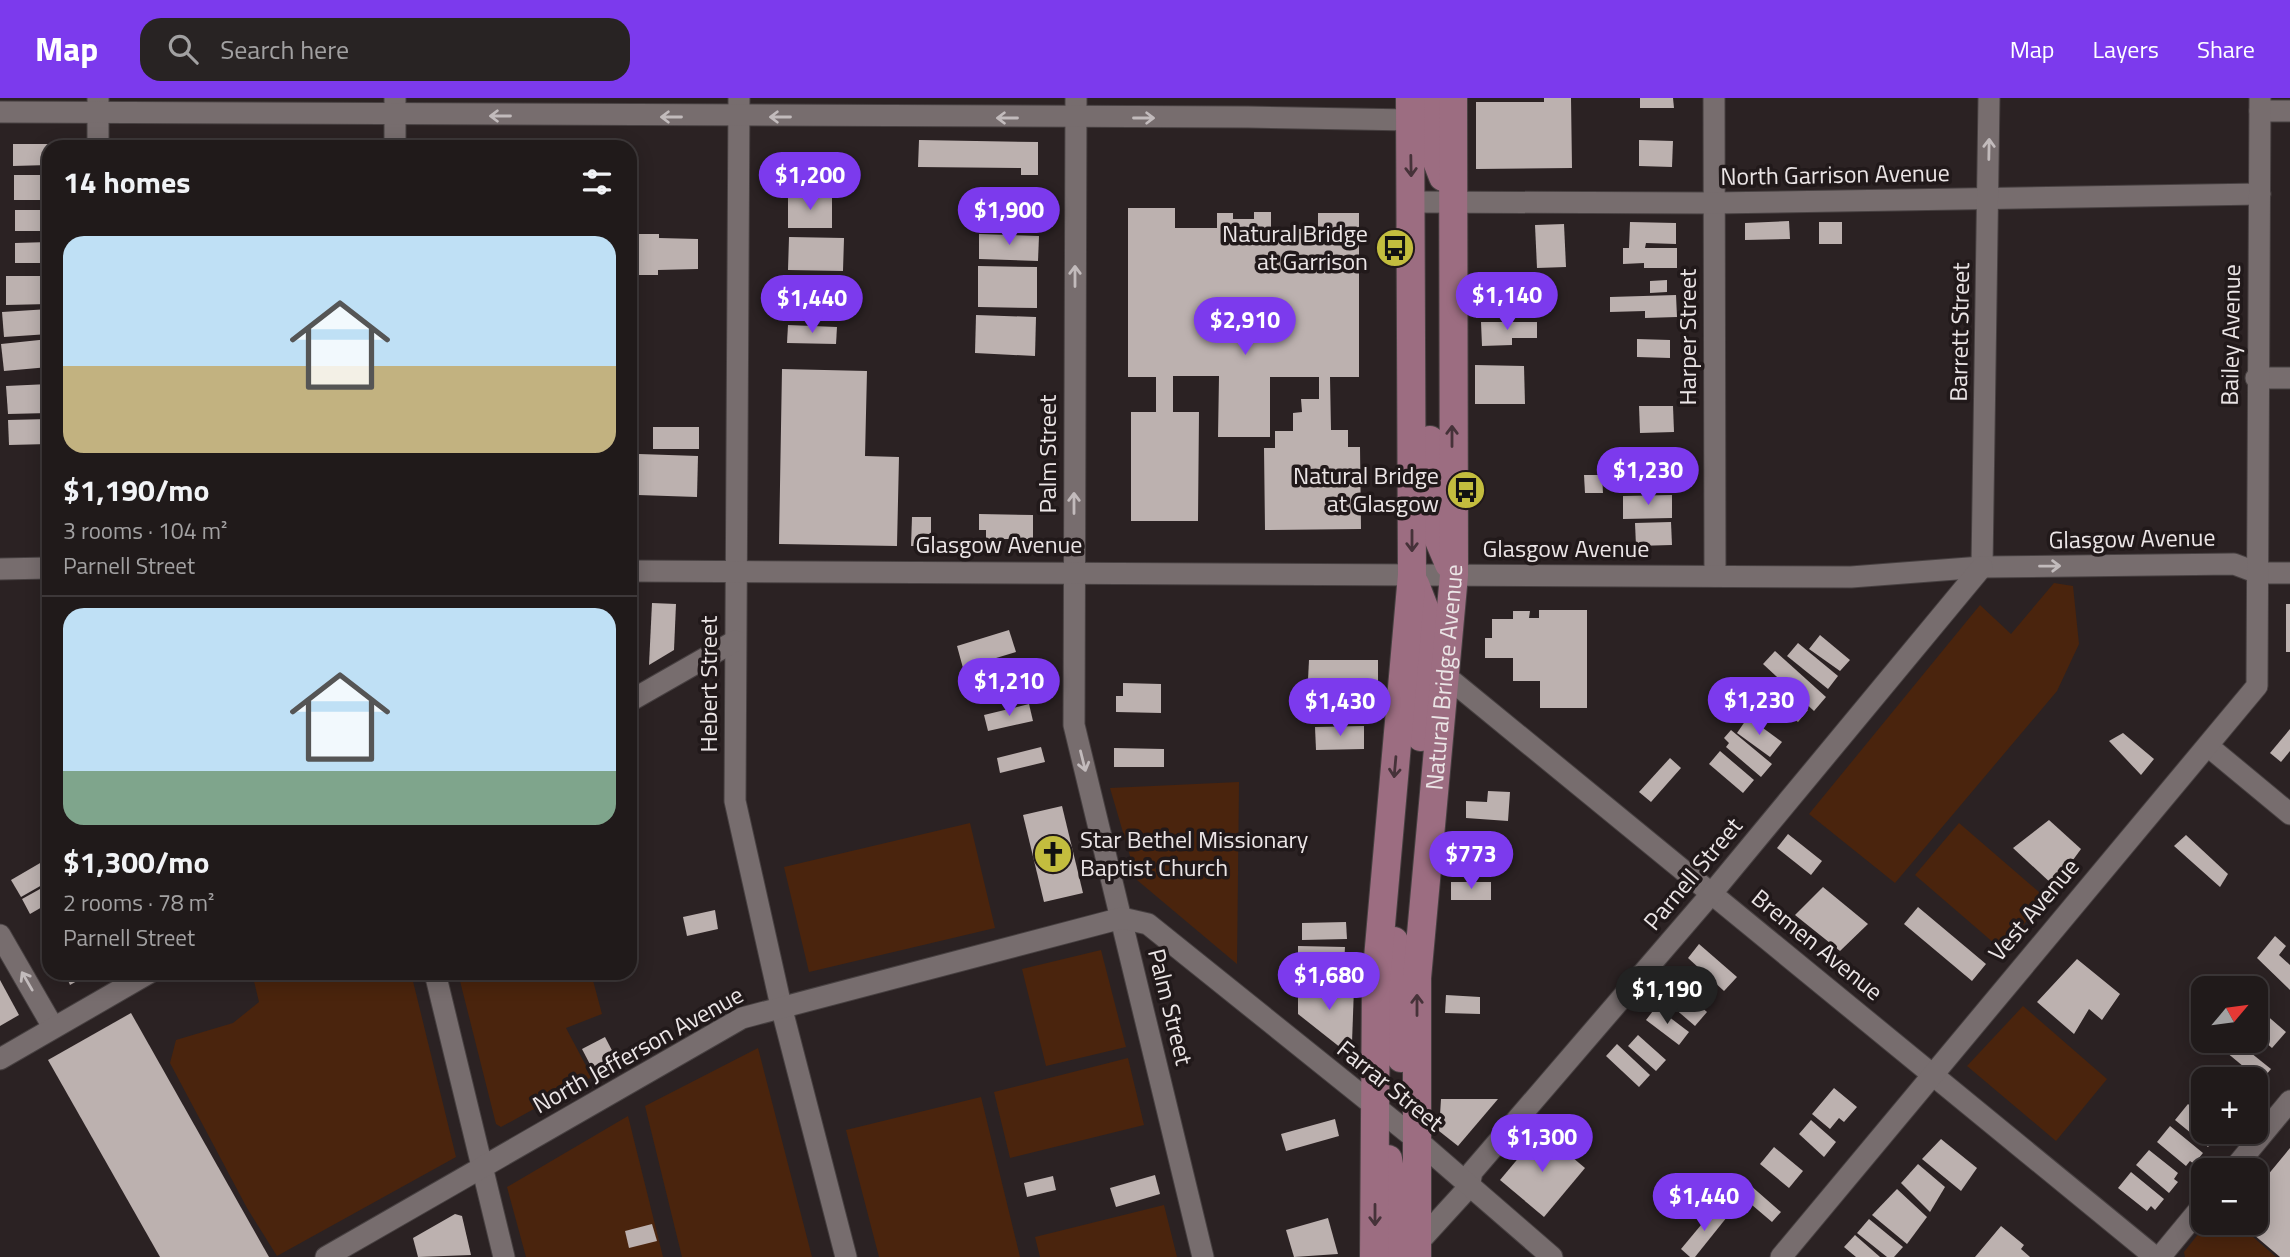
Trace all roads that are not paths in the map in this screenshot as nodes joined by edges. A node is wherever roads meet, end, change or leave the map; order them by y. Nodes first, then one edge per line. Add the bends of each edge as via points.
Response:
1 (1432, 98) edge
2 (1453, 98) edge
3 (1714, 98) edge
4 (1989, 98) edge
5 (2260, 104) edge
6 (97, 105) edge
7 (394, 107) edge
8 (739, 107) edge
9 (1076, 108) edge
10 (1410, 109) edge
11 (2290, 111) edge
12 (0, 112) edge
13 (98, 140) edge
14 (395, 140) edge
15 (2260, 194) junction
16 (1988, 199) junction
17 (1411, 202) junction
18 (1453, 202) junction
19 (1714, 204) junction
20 (1411, 331) junction
21 (2256, 378) junction
22 (2290, 378) edge
23 (1982, 567) junction
24 (42, 568) edge
25 (0, 569) edge
26 (737, 570) junction
27 (637, 571) edge
28 (1073, 571) junction
29 (2258, 573) junction
30 (2290, 573) edge
31 (1412, 575) junction
32 (1454, 575) junction
33 (1715, 576) junction
34 (735, 641) junction
35 (1446, 676) junction
36 (637, 697) edge
37 (2208, 746) junction
38 (2290, 814) edge
39 (1433, 816) junction
40 (1386, 862) junction
41 (1712, 893) junction
42 (1122, 918) junction
43 (0, 936) edge
44 (133, 980) edge
45 (437, 980) edge
46 (781, 1006) junction
47 (53, 1027) junction
48 (0, 1059) edge
49 (1932, 1073) junction
50 (2290, 1101) edge
51 (1375, 1107) junction
52 (1417, 1140) junction
53 (2243, 1158) edge
54 (482, 1167) junction
55 (1469, 1187) junction
56 (2191, 1219) edge
57 (1411, 1253) edge
58 (326, 1257) edge
59 (504, 1257) edge
60 (846, 1257) edge
61 (1203, 1257) edge
62 (1374, 1257) edge
63 (1552, 1257) edge
64 (1781, 1257) edge
65 (2157, 1257) edge

1 - 18 main road via 1434,154
2 - 18 main road, Natural Bridge Avenue
3 - 19 street, Harper Street
16 -> 4 street, Barrett Street
5 - 11 street
5 - 15 street, Bailey Avenue
6 - 7 street
6 - 12 street
6 - 13 street
8 -> 7 street
7 - 14 street
9 -> 8 street
8 - 26 street, Hebert Street
9 -> 10 street
28 -> 9 street, Palm Street
10 -> 17 main road, Natural Bridge Avenue
15 - 16 street, North Garrison Avenue
15 - 21 street, Bailey Avenue
16 - 19 street, North Garrison Avenue
16 - 23 street, Barrett Street
17 - 18 street, North Garrison Avenue
17 - 20 main road, Natural Bridge Avenue
18 - 19 street, North Garrison Avenue
32 -> 18 main road, Natural Bridge Avenue
19 - 33 street, Harper Street
20 -> 31 main road, Natural Bridge Avenue
20 - 32 main road via 1430,408 1432,524
21 - 22 street
21 - 29 street, Bailey Avenue
23 -> 29 street, Glasgow Avenue via 2234,565
23 - 33 street, Glasgow Avenue via 1851,577
23 - 41 street, Parnell Street
24 - 25 street
26 - 27 street, Glasgow Avenue
26 - 28 street, Glasgow Avenue
26 - 34 street, Hebert Street
28 - 31 street, Glasgow Avenue
28 -> 42 street, Palm Street via 1074,724
29 - 30 street, Glasgow Avenue
29 - 37 street, Vest Avenue via 2257,686
31 - 32 street, Glasgow Avenue
31 - 39 main road via 1429,620 1421,738
31 -> 40 main road, Natural Bridge Avenue
32 - 33 street, Glasgow Avenue
32 - 35 main road, Natural Bridge Avenue
34 - 36 street
34 - 46 street, Hebert Street via 735,801
35 - 39 main road, Natural Bridge Avenue
35 - 41 street, Bremen Avenue
37 - 38 street
37 - 49 street, Vest Avenue
52 -> 39 main road, Natural Bridge Avenue via 1418,978
40 - 51 main road, Natural Bridge Avenue via 1376,981
40 - 52 main road via 1398,1040
41 - 49 street, Bremen Avenue
41 - 55 street, Parnell Street via 1480,1162
42 - 46 street, North Jefferson Avenue
42 - 51 street, Farrar Street via 1148,924
42 - 61 street, Palm Street
47 -> 43 street
44 - 47 street
45 - 54 street
46 - 54 street, North Jefferson Avenue via 742,1018
46 - 60 street, Hebert Street
47 - 48 street
49 - 64 street, Vest Avenue
49 - 65 street, Bremen Avenue
50 - 53 street
51 - 52 street, Farrar Street
51 - 57 main road
51 -> 62 main road, Natural Bridge Avenue
52 - 55 street, Farrar Street
52 - 57 main road, Natural Bridge Avenue
54 - 58 street, North Jefferson Avenue
54 - 59 street
55 - 57 street, Parnell Street
55 - 63 street, Farrar Street
56 - 65 street

